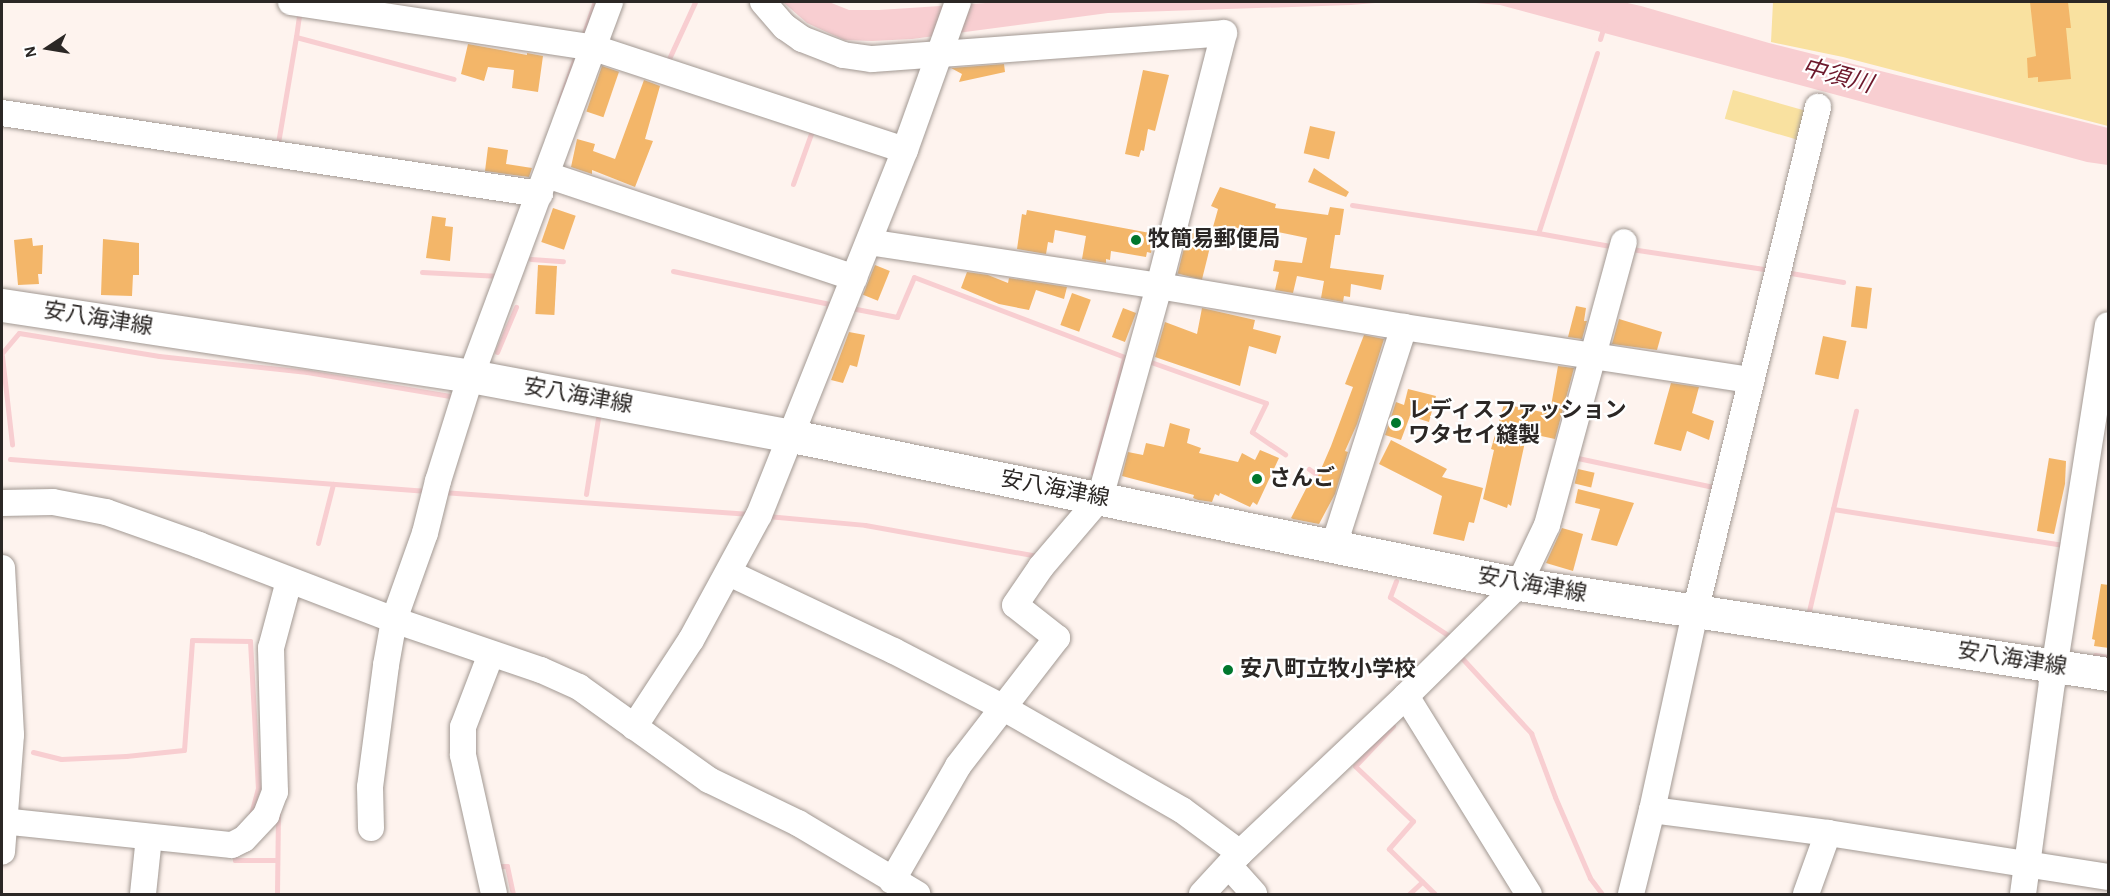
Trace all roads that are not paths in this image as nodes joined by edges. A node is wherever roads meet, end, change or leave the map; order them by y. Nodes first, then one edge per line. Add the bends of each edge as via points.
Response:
1 (291, 2) edge
2 (610, 2) edge
3 (763, 2) edge
4 (958, 2) edge
5 (944, 45) junction
6 (594, 48) junction
7 (1818, 107) dead end
8 (2, 113) edge
9 (905, 150) junction
10 (543, 184) junction
11 (869, 242) junction
12 (1624, 242) dead end
13 (854, 278) junction
14 (1159, 286) junction
15 (2, 305) edge
16 (2109, 325) edge
17 (1404, 327) junction
18 (1593, 355) junction
19 (471, 376) junction
20 (1750, 380) junction
21 (792, 436) junction
22 (1100, 498) junction
23 (2, 503) edge
24 (1334, 545) junction
25 (2, 568) edge
26 (729, 573) junction
27 (289, 581) junction
28 (1519, 584) junction
29 (1695, 612) junction
30 (394, 621) junction
31 (491, 654) junction
32 (2055, 666) junction
33 (2109, 674) edge
34 (1406, 696) junction
35 (1002, 707) junction
36 (634, 727) junction
37 (1652, 810) junction
38 (3, 822) edge
39 (371, 828) dead end
40 (1828, 833) junction
41 (149, 837) junction
42 (2, 852) edge
43 (1235, 860) junction
44 (2027, 865) junction
45 (2109, 877) edge
46 (892, 881) junction
47 (143, 894) edge
48 (494, 894) edge
49 (917, 894) edge
50 (1202, 894) edge
51 (1254, 894) edge
52 (1529, 894) edge
53 (1631, 894) edge
54 (1806, 894) edge
55 (2023, 894) edge

1 - 6 street
2 - 6 street
3 - 5 street via 802,39 843,55 872,58
4 - 5 street
5 - 9 street
5 - 14 street via 1224,33
6 - 9 street
6 - 10 street
7 - 20 street
8 - 10 street
9 - 11 street
10 - 13 street
10 - 19 street
11 - 13 street
11 - 14 street
12 - 18 street
13 - 21 street
14 - 17 street
14 - 22 street
15 - 19 main road, 安八海津線
16 - 32 street
17 - 18 street
17 - 24 street
18 - 20 street
18 - 28 street via 1547,525
19 - 21 main road, 安八海津線
19 - 30 street via 425,533
20 - 29 street
21 - 22 main road, 安八海津線
21 - 26 street via 759,515
22 - 24 main road, 安八海津線
22 - 35 street via 1041,567 1015,605 1057,638
23 - 27 street via 53,502 106,512
24 - 28 main road, 安八海津線
25 - 38 street via 11,735
26 - 35 street
26 - 36 street
27 - 30 street
27 - 41 street via 271,648 274,792 266,815 244,839 232,844
28 - 29 main road, 安八海津線
28 - 34 street
29 - 32 main road, 安八海津線
29 - 37 street
30 - 31 street
30 - 39 street via 370,787
31 - 36 street via 579,687
31 - 48 street via 463,727 463,755
32 - 33 main road, 安八海津線
32 - 44 street
34 - 43 street
34 - 52 street
35 - 43 street via 1182,810
35 - 46 street via 958,766
36 - 46 street via 709,780 798,823
37 - 40 street
37 - 53 street
38 - 41 street
38 - 42 street
40 - 44 street
40 - 54 street
41 - 47 street
43 - 50 street
43 - 51 street
44 - 45 street
44 - 55 street
46 - 49 street

